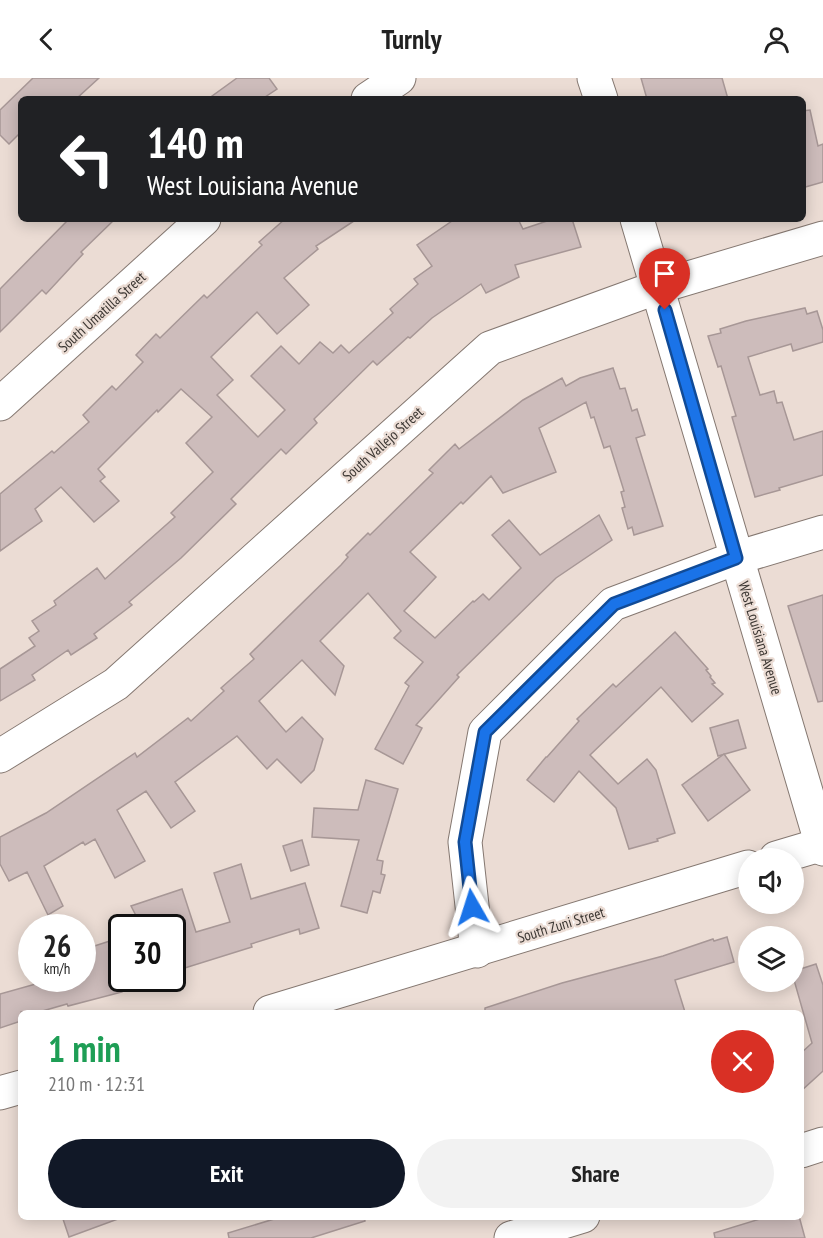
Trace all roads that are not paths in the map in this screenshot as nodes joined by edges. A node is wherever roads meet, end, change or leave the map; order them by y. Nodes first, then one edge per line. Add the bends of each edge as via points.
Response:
1 (399, 78) edge
2 (594, 78) edge
3 (372, 96) edge
4 (600, 96) edge
5 (201, 222) edge
6 (638, 222) edge
7 (823, 238) edge
8 (658, 287) junction
9 (0, 404) edge
10 (823, 532) edge
11 (736, 558) junction
12 (0, 756) edge
13 (823, 846) edge
14 (804, 851) edge
15 (738, 870) edge
16 (477, 951) junction
17 (277, 1010) edge
18 (18, 1088) edge
19 (0, 1093) edge
20 (823, 1144) edge
21 (804, 1150) edge
22 (570, 1220) edge
23 (511, 1238) edge

1 - 3 street
2 - 4 street
5 - 9 street, South Umatilla Street
6 - 8 street, West Louisiana Avenue
7 - 8 street, South Vallejo Street
8 - 11 street, West Louisiana Avenue
8 - 12 street, South Vallejo Street via 490,348 116,684
10 - 11 street
11 - 13 street, West Louisiana Avenue
11 - 16 street via 614,604 485,732 465,842
13 - 14 street
15 - 16 street, South Zuni Street
16 - 17 street, South Zuni Street
18 - 19 street
20 - 21 street
22 - 23 street

